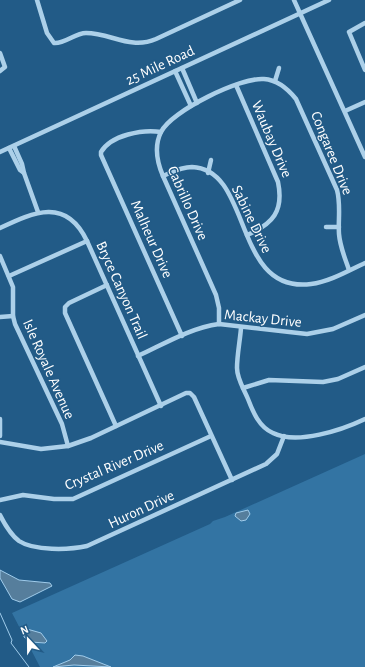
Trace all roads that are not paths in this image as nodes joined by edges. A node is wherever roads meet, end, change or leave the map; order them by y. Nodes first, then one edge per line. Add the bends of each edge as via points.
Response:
1 (37, 0) edge
2 (240, 0) edge
3 (294, 0) edge
4 (329, 0) edge
5 (300, 13) junction
6 (365, 23) edge
7 (0, 53) edge
8 (182, 68) junction
9 (279, 68) dead end
10 (0, 70) edge
11 (365, 70) edge
12 (174, 71) junction
13 (274, 81) junction
14 (236, 85) junction
15 (365, 102) edge
16 (197, 103) junction
17 (191, 106) junction
18 (344, 111) junction
19 (161, 132) junction
20 (12, 147) junction
21 (0, 152) edge
22 (365, 157) edge
23 (212, 160) dead end
24 (208, 173) junction
25 (162, 176) junction
26 (38, 212) junction
27 (326, 227) dead end
28 (339, 227) junction
29 (0, 228) edge
30 (247, 235) junction
31 (87, 241) junction
32 (0, 256) edge
33 (365, 263) edge
34 (349, 270) junction
35 (9, 276) junction
36 (107, 285) junction
37 (13, 316) junction
38 (365, 316) edge
39 (0, 317) edge
40 (219, 324) junction
41 (241, 328) junction
42 (182, 336) junction
43 (138, 356) junction
44 (365, 367) edge
45 (244, 388) junction
46 (160, 406) junction
47 (0, 419) edge
48 (365, 419) edge
49 (116, 426) junction
50 (0, 436) edge
51 (211, 436) junction
52 (284, 436) junction
53 (0, 442) edge
54 (68, 446) junction
55 (232, 480) junction
56 (0, 500) edge
57 (0, 515) edge

1 - 2 street via 47,32 57,44 74,35 88,33 132,43 148,42
3 - 5 street
4 - 5 street, 25 Mile Road
5 - 8 street, 25 Mile Road
5 - 18 street
6 - 11 street via 349,32
7 - 10 street via 5,67
8 - 12 street, 25 Mile Road
8 - 16 street
9 - 13 street
12 - 17 street
12 - 20 street, 25 Mile Road
13 - 14 street, Cabrillo Drive via 251,79
13 - 28 street, Congaree Drive via 296,99 337,190 340,202
14 - 16 street, Cabrillo Drive
14 - 30 street, Waubay Drive via 281,193 276,214 269,223
15 - 18 street
16 - 17 street, Cabrillo Drive
17 - 19 street, Cabrillo Drive via 176,115
18 - 22 street
19 - 25 street, Cabrillo Drive via 157,143 157,155
19 - 42 street, Malheur Drive via 138,131 116,140 101,152
20 - 21 street, 25 Mile Road
20 - 26 street
23 - 24 street
24 - 25 street, Sabine Drive via 191,167
24 - 30 street, Sabine Drive via 218,178 226,190
25 - 40 street, Cabrillo Drive via 216,295
26 - 29 street
26 - 31 street, Bryce Canyon Trail via 58,213 68,217 77,224
27 - 28 street
28 - 34 street, Congaree Drive via 341,249
30 - 34 street, Sabine Drive via 262,266 285,281 298,284 322,282
31 - 35 street
31 - 36 street, Bryce Canyon Trail
32 - 35 street, Isle Royale Avenue
33 - 34 street, Sabine Drive
35 - 37 street, Isle Royale Avenue via 13,290
36 - 43 street, Bryce Canyon Trail
36 - 49 street via 72,301 65,307 65,313
37 - 39 street
37 - 54 street, Isle Royale Avenue via 62,424
38 - 41 street, Mackay Drive via 333,330 319,333 295,334
40 - 41 street, Mackay Drive
40 - 42 street, Mackay Drive via 200,328
41 - 45 street via 237,368
42 - 43 street, Mackay Drive
43 - 46 street, Bryce Canyon Trail
44 - 45 street via 338,379 323,382 268,380
45 - 52 street via 257,418 264,427
46 - 49 street
46 - 51 street via 190,393 194,396
47 - 50 street
48 - 52 street via 323,433
49 - 54 street
51 - 55 street
51 - 56 street, Crystal River Drive via 73,499 23,495
52 - 55 street, Huron Drive via 280,450 269,462
53 - 54 street via 41,448
55 - 57 street, Huron Drive via 94,543 77,548 57,549 23,543 11,534

